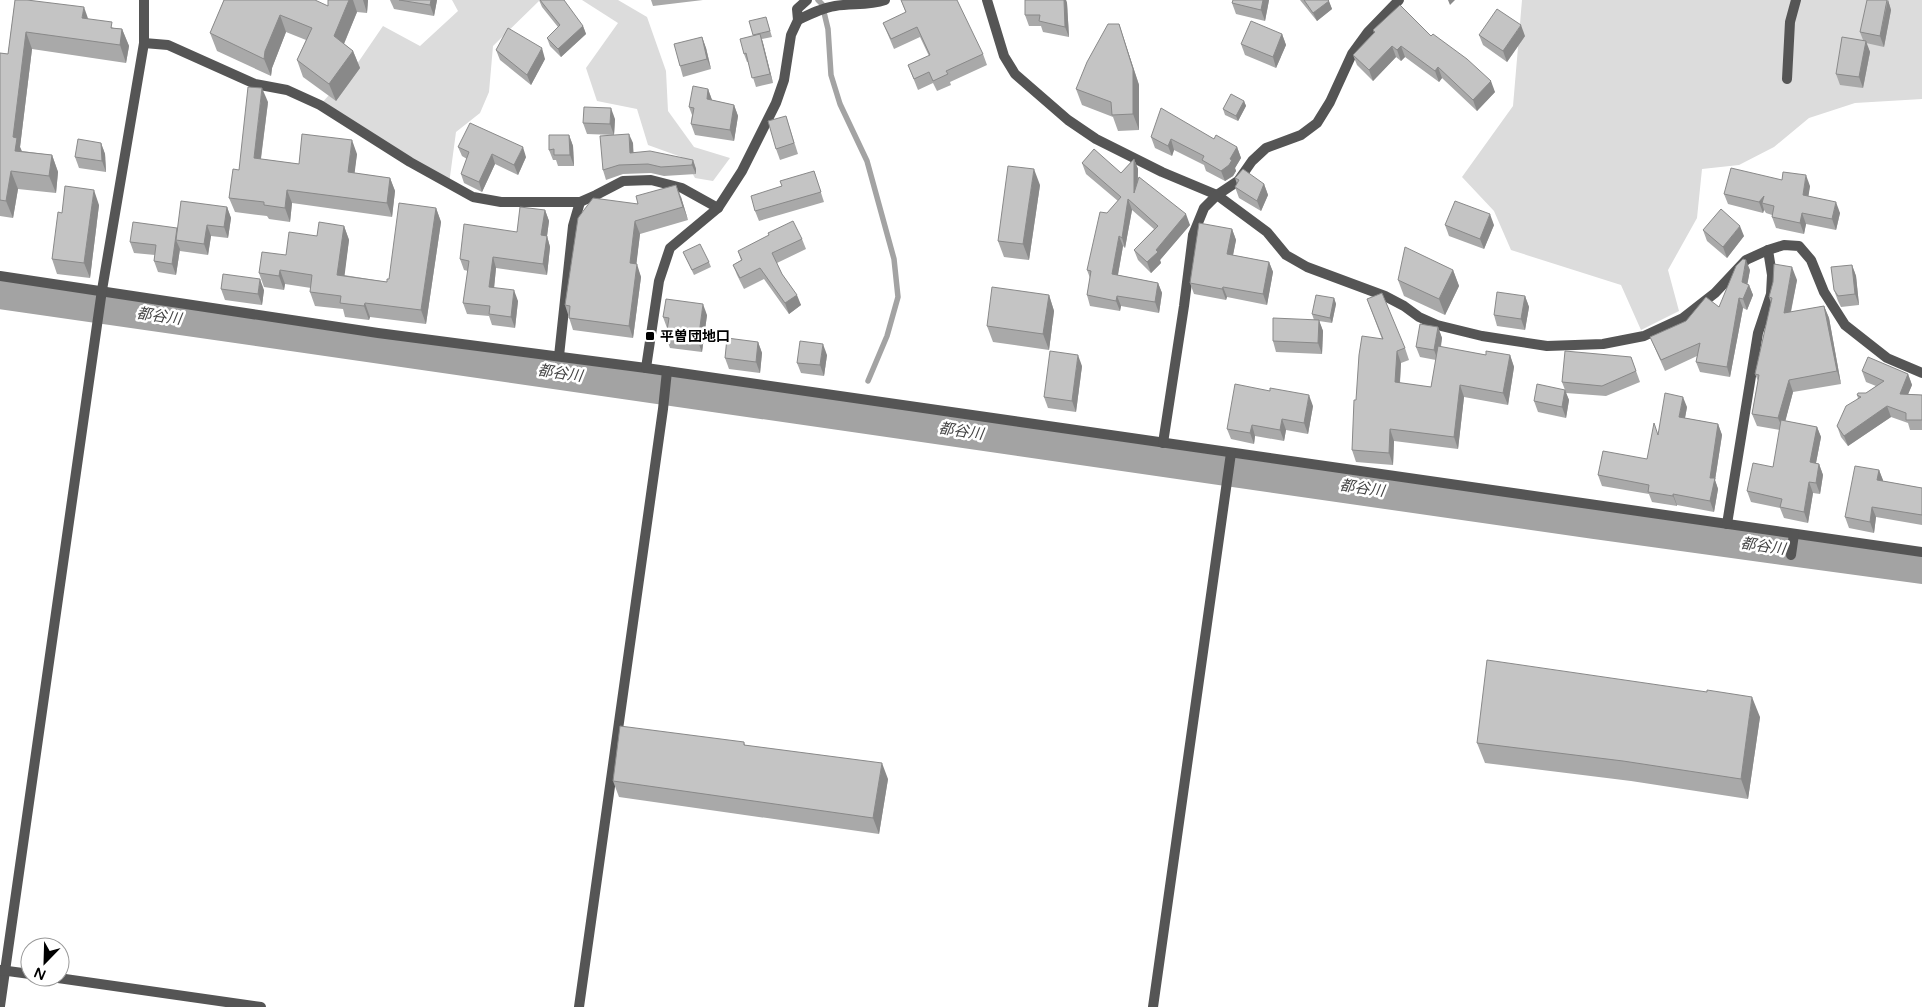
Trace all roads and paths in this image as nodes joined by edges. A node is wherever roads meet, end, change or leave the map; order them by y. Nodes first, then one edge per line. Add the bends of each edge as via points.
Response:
1 (144, 0) edge
2 (807, 0) edge
3 (885, 0) edge
4 (987, 0) edge
5 (1399, 0) edge
6 (1796, 0) edge
7 (798, 20) junction
8 (144, 43) junction
9 (1786, 79) dead end
10 (1217, 195) junction
11 (580, 202) junction
12 (718, 208) junction
13 (1768, 250) junction
14 (0, 276) edge
15 (102, 295) junction
16 (559, 356) junction
17 (646, 368) junction
18 (1922, 373) edge
19 (667, 374) junction
20 (1164, 443) junction
21 (1231, 458) junction
22 (1726, 524) junction
23 (1793, 538) junction
24 (1922, 552) edge
25 (1791, 555) dead end
26 (3, 970) edge
27 (20, 973) edge
28 (70, 980) edge
29 (0, 1006) edge
30 (261, 1007) edge
31 (579, 1007) edge
32 (1153, 1007) edge

1 - 8 street
2 - 7 street via 797,9
3 - 7 street via 875,4 835,6
4 - 10 street via 1004,56 1028,87 1096,139
5 - 10 street via 1352,54 1317,122 1301,135 1266,148 1238,180
6 - 9 street via 1790,22
7 - 12 street via 791,35 784,80 776,103 742,171
8 - 11 street via 168,45 255,84 287,90 320,105 410,162 473,196 501,202
8 - 15 street
10 - 13 street via 1267,232 1286,255 1307,267 1385,296 1437,325 1547,346 1603,344 1644,336 1683,318 1715,293 1746,260
10 - 20 street via 1204,208 1192,235
11 - 12 street via 622,181 651,180 682,188
11 - 16 street via 573,226
12 - 17 street via 670,248 659,281
13 - 18 street via 1784,245 1799,246 1811,260 1824,292 1845,325 1887,358
13 - 22 street via 1771,294 1758,333
14 - 15 street
15 - 16 street
15 - 26 street
16 - 17 street
17 - 19 street
19 - 20 street
19 - 31 street
20 - 21 street
21 - 22 street
21 - 32 street
22 - 23 street
23 - 24 street
23 - 25 street
26 - 27 street
26 - 29 street
28 - 30 street

